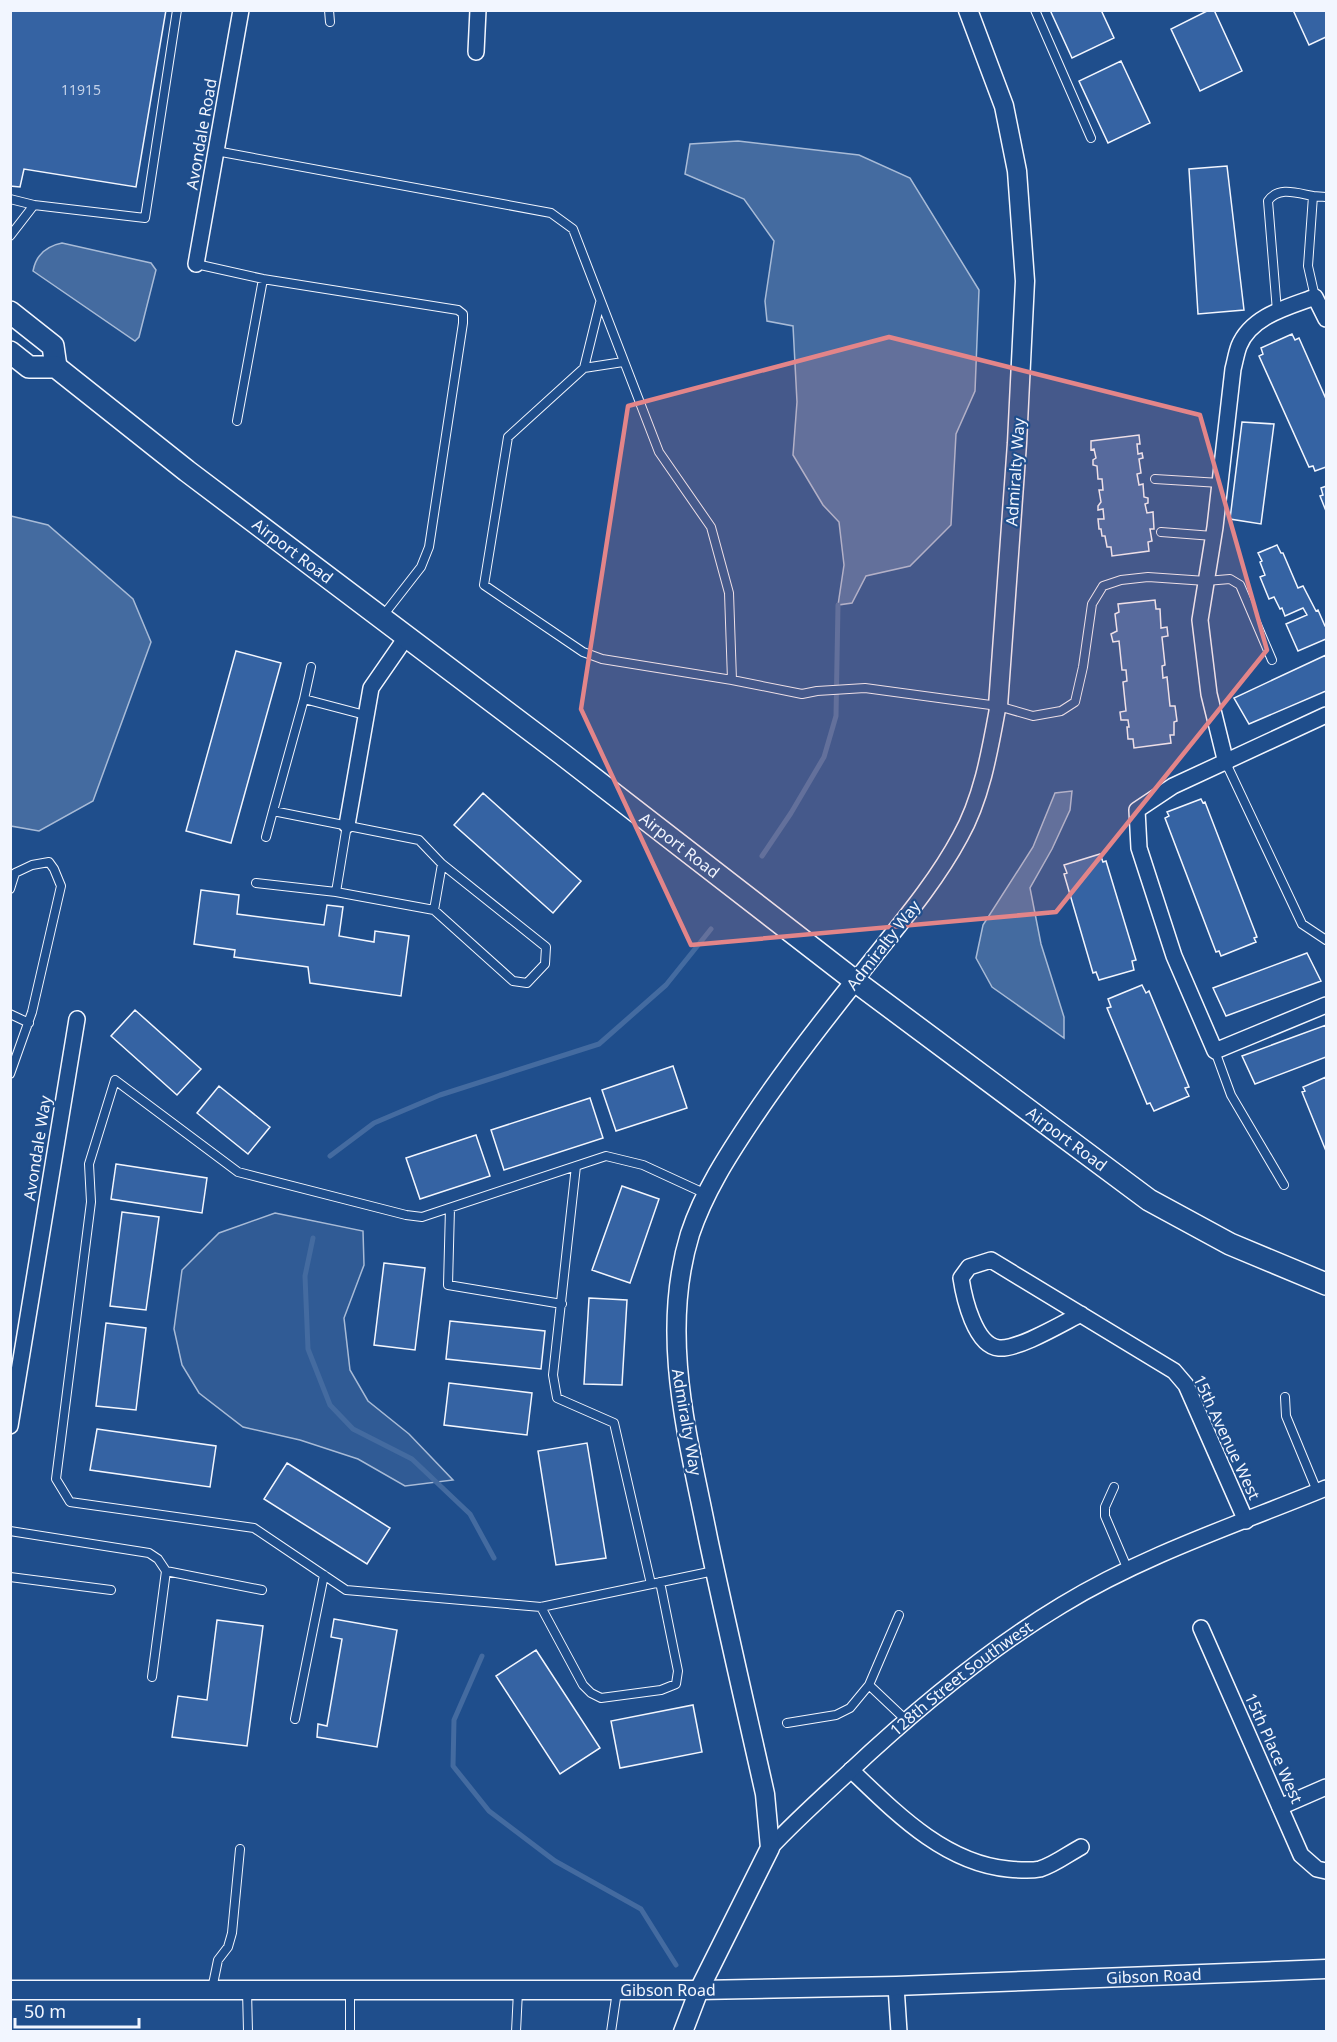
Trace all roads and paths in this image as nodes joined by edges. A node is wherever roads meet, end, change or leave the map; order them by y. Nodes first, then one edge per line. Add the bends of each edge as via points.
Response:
1 (177, 10) edge
2 (241, 10) edge
3 (329, 10) edge
4 (478, 10) edge
5 (968, 10) edge
6 (1035, 10) edge
7 (330, 22) dead end
8 (476, 52) dead end
9 (1090, 138) dead end
10 (216, 152) junction
11 (1313, 195) junction
12 (1326, 197) edge
13 (10, 199) edge
14 (34, 205) junction
15 (10, 236) edge
16 (196, 264) joint
17 (263, 279) junction
18 (1315, 297) junction
19 (600, 301) junction
20 (1277, 311) junction
21 (10, 312) edge
22 (1326, 320) edge
23 (10, 352) edge
24 (623, 362) junction
25 (56, 367) junction
26 (584, 368) junction
27 (237, 421) dead end
28 (1155, 479) dead end
29 (1220, 483) junction
30 (1161, 532) dead end
31 (1214, 536) junction
32 (1206, 581) junction
33 (382, 617) junction
34 (407, 636) junction
35 (1272, 660) dead end
36 (311, 667) dead end
37 (732, 680) junction
38 (304, 699) junction
39 (998, 706) junction
40 (365, 715) junction
41 (1326, 715) edge
42 (1226, 763) junction
43 (273, 811) junction
44 (346, 825) junction
45 (266, 837) dead end
46 (442, 864) junction
47 (256, 883) dead end
48 (10, 889) edge
49 (336, 892) junction
50 (434, 910) junction
51 (1326, 940) edge
52 (855, 981) junction
53 (1326, 1005) edge
54 (10, 1014) edge
55 (77, 1019) dead end
56 (29, 1023) junction
57 (1215, 1051) junction
58 (10, 1074) edge
59 (576, 1166) junction
60 (1284, 1185) dead end
61 (706, 1194) junction
62 (450, 1208) junction
63 (1326, 1284) edge
64 (562, 1304) junction
65 (1081, 1314) junction
66 (1285, 1397) dead end
67 (10, 1426) edge
68 (1114, 1488) dead end
69 (1322, 1490) edge
70 (1246, 1521) junction
71 (10, 1531) edge
72 (715, 1570) junction
73 (1128, 1570) junction
74 (166, 1571) junction
75 (324, 1575) junction
76 (10, 1577) edge
77 (660, 1582) junction
78 (651, 1584) junction
79 (111, 1590) dead end
80 (261, 1590) dead end
81 (541, 1607) junction
82 (899, 1615) dead end
83 (1202, 1628) dead end
84 (152, 1677) dead end
85 (869, 1685) junction
86 (294, 1719) dead end
87 (906, 1720) junction
88 (787, 1723) dead end
89 (851, 1770) junction
90 (1326, 1787) edge
91 (1280, 1807) junction
92 (1081, 1847) dead end
93 (770, 1848) junction
94 (240, 1849) dead end
95 (1326, 1871) edge
96 (1326, 1968) edge
97 (896, 1986) junction
98 (617, 1989) junction
99 (10, 1990) edge
100 (212, 1990) junction
101 (247, 1990) junction
102 (350, 1990) junction
103 (518, 1990) junction
104 (699, 1990) junction
105 (248, 2031) edge
106 (350, 2031) edge
107 (516, 2031) edge
108 (611, 2031) edge
109 (682, 2031) edge
110 (899, 2031) edge

1 - 14 lane via 145,218
2 - 10 street, Avondale Road
3 - 7 lane
4 - 8 street
5 - 39 street, Admiralty Way via 1004,106 1015,160 1025,280
6 - 9 lane
10 - 16 street, Avondale Road
10 - 19 lane via 551,213 573,229
11 - 12 lane
11 - 18 lane via 1308,266
11 - 20 lane via 1279,191 1268,201
13 - 14 lane
14 - 15 lane
16 - 17 lane
17 - 27 lane
17 - 33 lane via 458,310 463,314 429,547 421,567
18 - 20 street
18 - 22 street
19 - 24 lane
19 - 26 lane
20 - 29 street via 1253,326 1239,345
21 - 25 main road via 53,345
23 - 25 main road via 29,367
24 - 26 lane
24 - 37 lane via 658,452 711,527 729,593
25 - 33 main road, Airport Road
26 - 37 lane via 508,437 484,585 583,652 602,659
28 - 29 lane
29 - 31 street
30 - 31 lane
31 - 32 street
32 - 35 lane via 1230,579 1240,585
32 - 39 lane via 1148,577 1103,586 1092,604 1075,702 1061,711 1033,716
32 - 42 street via 1200,620 1209,694
33 - 34 main road, Airport Road
34 - 40 street via 371,688
34 - 52 main road, Airport Road
36 - 38 lane
37 - 39 lane via 802,694 865,688
38 - 40 lane
38 - 43 lane
39 - 52 street, Admiralty Way via 990,752 961,836 934,880
40 - 44 street
41 - 42 street
42 - 51 lane via 1302,924
42 - 57 street via 1173,786 1137,810 1140,848 1174,956
43 - 44 lane
43 - 45 lane
44 - 46 lane via 419,840
44 - 49 lane
46 - 50 lane
46 - 50 lane via 546,947 545,963 527,983 513,981
47 - 49 lane
48 - 56 lane via 15,873 49,862 61,886
49 - 50 lane
52 - 61 street, Admiralty Way via 783,1072
52 - 63 main road, Airport Road via 1149,1200 1230,1244
53 - 57 street
54 - 56 lane
55 - 67 street, Avondale Way
56 - 58 lane
57 - 60 lane via 1231,1095
59 - 61 lane via 606,1156 643,1165
59 - 62 lane
59 - 64 lane
61 - 72 street, Admiralty Way via 680,1274 675,1322 681,1406
62 - 64 lane via 448,1285
62 - 75 lane via 422,1217 406,1215 238,1172 115,1080 89,1164 91,1202 56,1479 70,1502 254,1528
64 - 78 lane via 552,1375 557,1398 614,1423
65 - 65 street, 15th Avenue West via 991,1260 969,1267 961,1278 965,1304 981,1337 997,1348 1012,1347
65 - 70 street, 15th Avenue West via 1173,1371 1186,1385
66 - 69 lane via 1286,1416
68 - 73 lane via 1105,1516
69 - 70 street, 128th Street Southwest
70 - 73 street, 128th Street Southwest
71 - 74 lane via 149,1553
72 - 77 lane
72 - 93 street, Admiralty Way via 765,1794
73 - 87 street, 128th Street Southwest via 1062,1605 991,1652
74 - 80 lane
74 - 84 lane
75 - 81 lane via 346,1590
75 - 86 lane
76 - 79 lane
77 - 78 lane
77 - 81 lane via 678,1671 676,1684 661,1690 601,1698 591,1693
78 - 81 lane
82 - 85 lane
83 - 91 street, 15th Place West
85 - 87 lane
85 - 88 lane via 850,1708 836,1715
87 - 89 street, 128th Street Southwest
89 - 92 street via 897,1814 938,1844 992,1867 1040,1869
89 - 93 street, 128th Street Southwest
90 - 91 street
91 - 95 street, 15th Place West via 1301,1855 1317,1869
93 - 104 street, 128th Street Southwest
94 - 100 lane via 232,1933 218,1960
96 - 97 street, Gibson Road
97 - 104 street, Gibson Road
97 - 110 street
98 - 103 street, Gibson Road
98 - 104 street, Gibson Road
98 - 108 lane
99 - 100 street, Gibson Road
100 - 101 street, Gibson Road
101 - 102 street, Gibson Road
101 - 105 lane
102 - 103 street, Gibson Road
102 - 106 lane
103 - 107 lane
104 - 109 street

